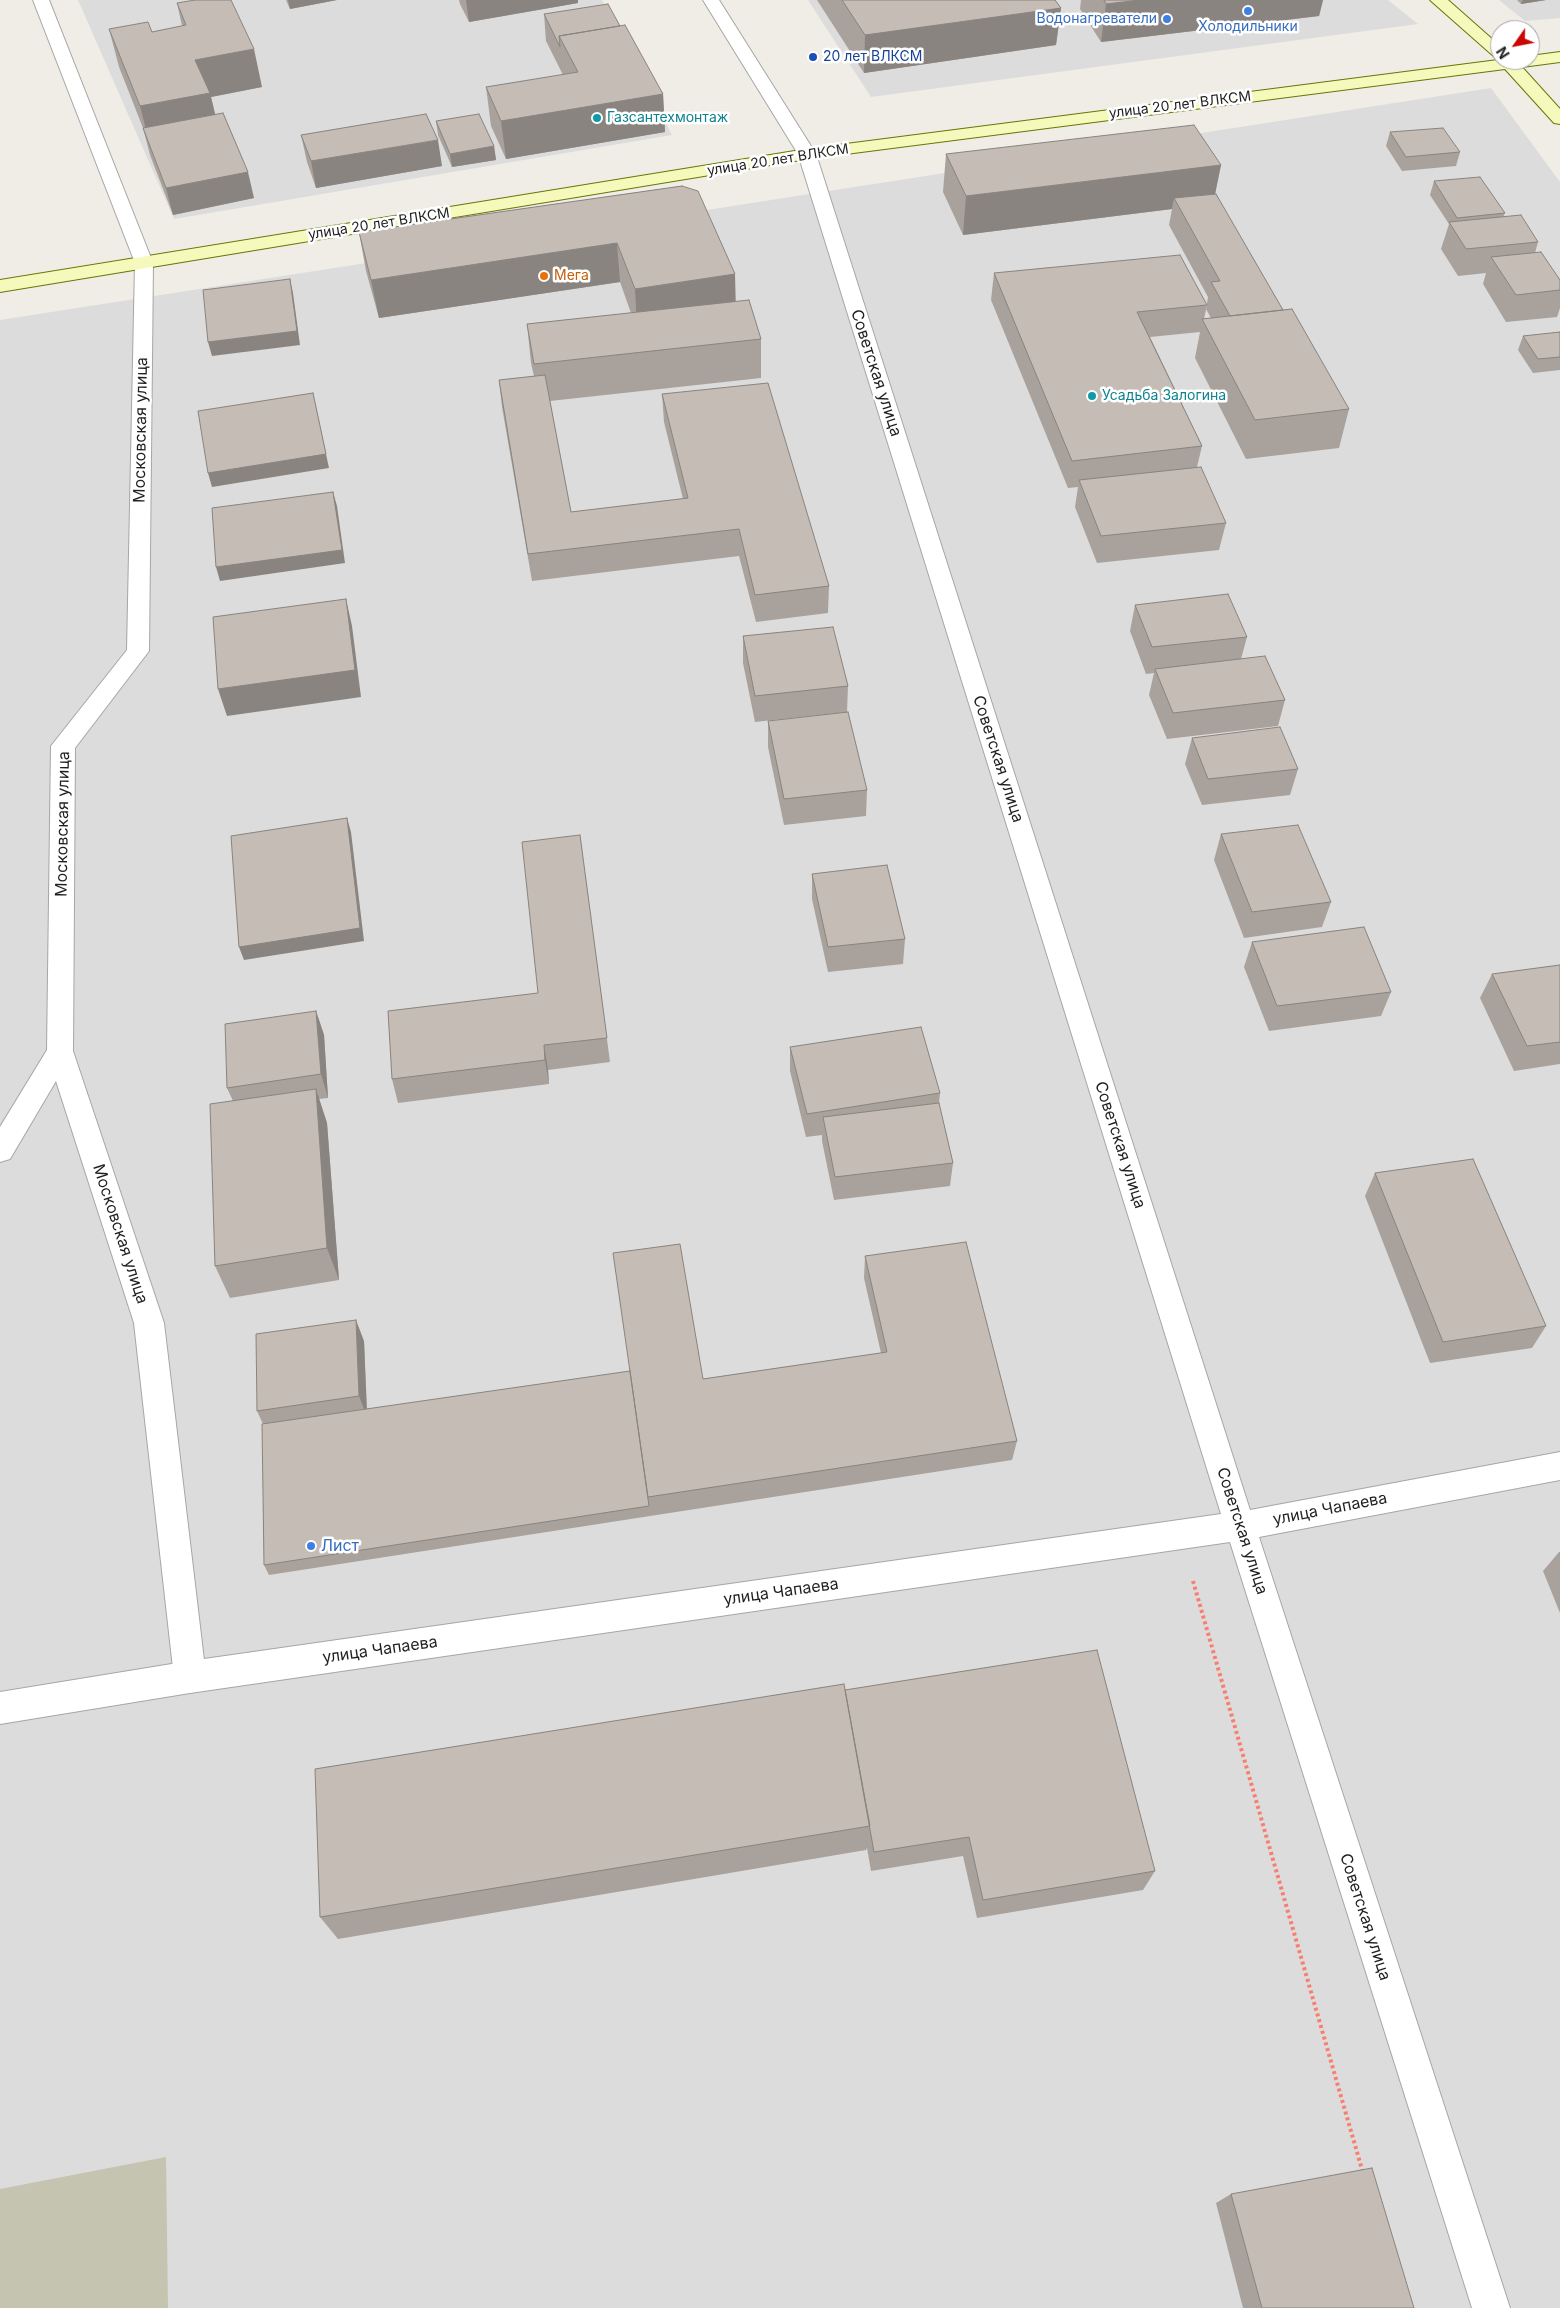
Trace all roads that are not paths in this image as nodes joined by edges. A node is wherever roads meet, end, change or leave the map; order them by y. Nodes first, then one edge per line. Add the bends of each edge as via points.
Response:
1 (40, 0) edge
2 (711, 0) edge
3 (1438, 0) edge
4 (1490, 46) edge
5 (1560, 57) edge
6 (1540, 58) edge
7 (1490, 61) edge
8 (1515, 70) edge
9 (1560, 120) edge
10 (807, 154) junction
11 (144, 263) junction
12 (0, 286) edge
13 (60, 1051) junction
14 (0, 1151) edge
15 (1560, 1466) edge
16 (1240, 1526) junction
17 (190, 1677) junction
18 (0, 1708) edge
19 (1490, 2308) edge

1 - 11 street, Московская улица
2 - 10 street, Советская улица
3 - 4 street
5 - 6 street, улица 20 лет ВЛКСМ
7 - 10 street, улица 20 лет ВЛКСМ
8 - 9 street
10 - 11 street, улица 20 лет ВЛКСМ
10 - 16 street, Советская улица
11 - 12 street, улица 20 лет ВЛКСМ
11 - 13 street, Московская улица via 138,651 63,746
13 - 14 street
13 - 17 street, Московская улица via 149,1323
15 - 16 street, улица Чапаева
16 - 17 street, улица Чапаева
16 - 19 street, Советская улица
17 - 18 street, улица Чапаева

